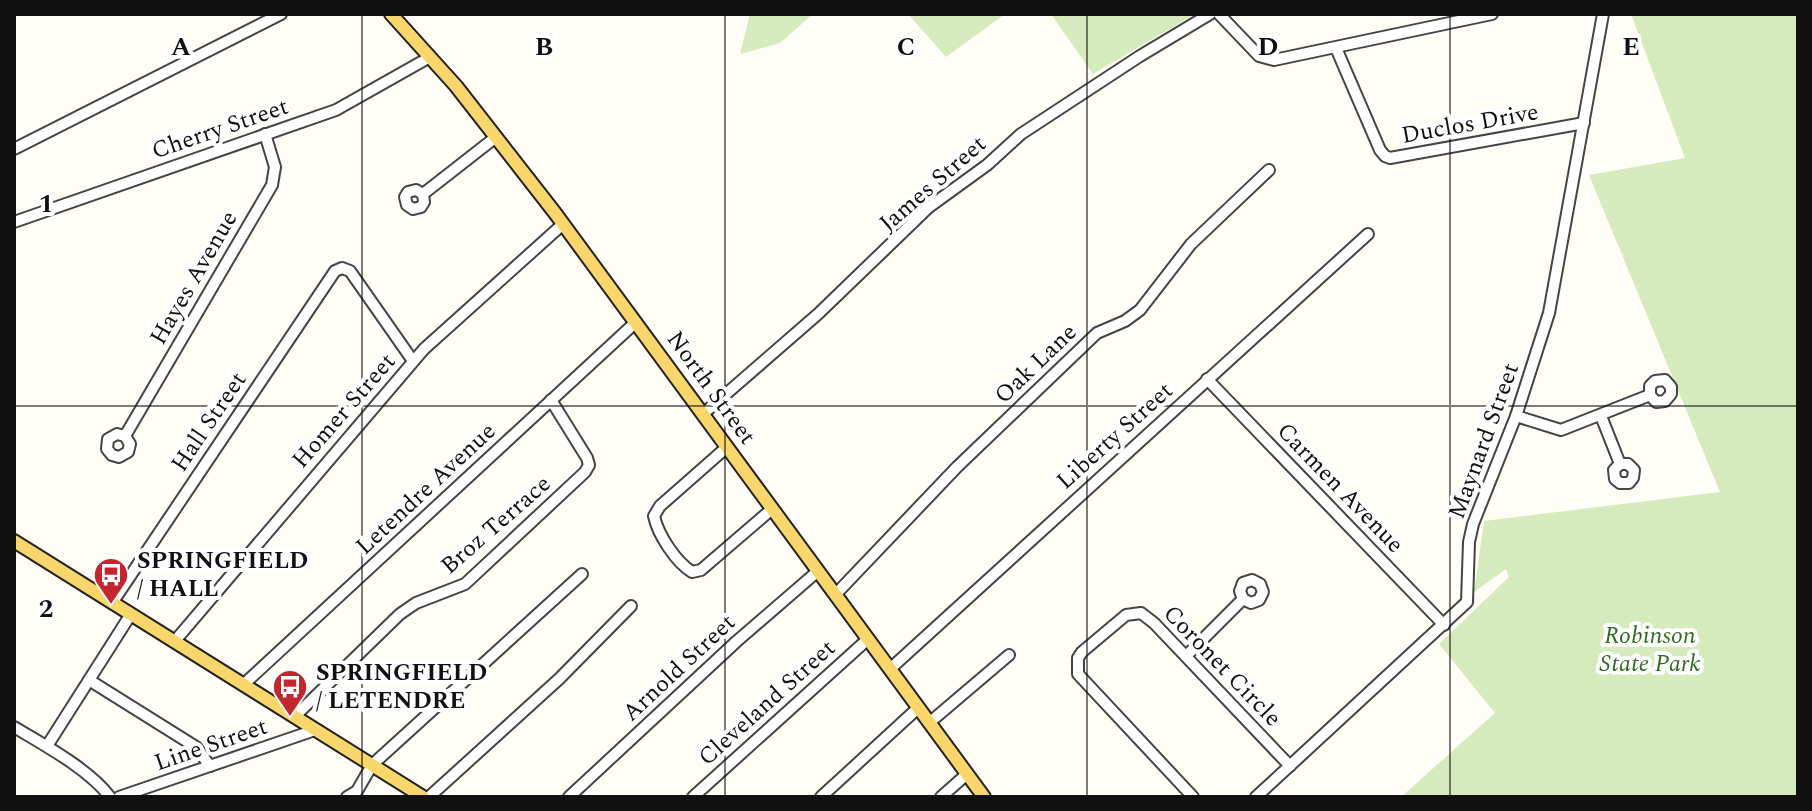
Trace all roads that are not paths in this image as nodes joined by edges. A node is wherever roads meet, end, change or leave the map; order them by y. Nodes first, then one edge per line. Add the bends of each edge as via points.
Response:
1 (281, 14) edge
2 (391, 14) edge
3 (1210, 14) edge
4 (1219, 14) edge
5 (1492, 14) edge
6 (1603, 14) edge
7 (1336, 48) junction
8 (430, 57) junction
9 (1584, 123) junction
10 (265, 134) junction
11 (496, 137) junction
12 (14, 149) edge
13 (1269, 170) dead end
14 (423, 194) dead end
15 (14, 222) edge
16 (563, 224) junction
17 (1368, 234) dead end
18 (636, 322) junction
19 (413, 361) junction
20 (1207, 379) junction
21 (1650, 395) dead end
22 (551, 400) junction
23 (703, 414) junction
24 (1516, 416) junction
25 (1601, 416) junction
26 (125, 436) dead end
27 (727, 447) junction
28 (1620, 464) dead end
29 (772, 509) junction
30 (14, 541) edge
31 (818, 571) junction
32 (582, 574) dead end
33 (835, 595) junction
34 (1243, 599) dead end
35 (112, 603) junction
36 (631, 606) dead end
37 (131, 614) junction
38 (1444, 625) junction
39 (868, 639) junction
40 (174, 642) junction
41 (1009, 655) dead end
42 (1186, 656) junction
43 (890, 669) junction
44 (89, 680) junction
45 (243, 685) junction
46 (918, 708) junction
47 (294, 717) junction
48 (929, 723) junction
49 (14, 727) edge
50 (315, 730) junction
51 (47, 746) junction
52 (372, 765) junction
53 (210, 766) junction
54 (1290, 766) junction
55 (967, 774) junction
56 (110, 797) edge
57 (119, 797) edge
58 (347, 797) edge
59 (426, 797) edge
60 (569, 797) edge
61 (693, 797) edge
62 (821, 797) edge
63 (941, 797) edge
64 (984, 797) edge
65 (1193, 797) edge
66 (1256, 797) edge

1 - 12 street
2 - 8 main road, North Street
3 - 23 street, James Street via 1021,134 929,207
4 - 7 street via 1259,56 1274,60
5 - 7 street
6 - 9 street, Maynard Street
7 - 9 street, Duclos Drive via 1380,150 1390,158
8 - 10 street, Cherry Street via 345,106
8 - 11 main road, North Street
9 - 24 street, Maynard Street via 1549,313
10 - 15 street, Cherry Street
10 - 26 street, Hayes Avenue via 275,167 272,185
11 - 14 street
11 - 16 main road, North Street
13 - 33 street, Oak Lane via 1191,244 1148,303 1097,333 957,467
16 - 18 main road, North Street
16 - 19 street, Homer Street
17 - 20 street, Liberty Street
18 - 22 street, Letendre Avenue
18 - 23 main road, North Street
19 - 35 street, Hall Street via 350,271 335,271
19 - 40 street, Homer Street
20 - 38 street, Carmen Avenue
20 - 43 street, Liberty Street
21 - 25 street
22 - 45 street, Letendre Avenue
22 - 47 street, Broz Terrace via 588,461 585,472 465,584 416,603 395,618
23 - 27 main road, North Street
24 - 25 street via 1561,430
24 - 38 street, Maynard Street via 1473,524 1467,602
25 - 28 street
27 - 29 main road, North Street
27 - 29 street via 654,516 682,564 692,572 701,570
29 - 31 main road, North Street
30 - 35 main road
31 - 33 main road, North Street
31 - 60 street, Arnold Street
32 - 52 street
33 - 39 main road, North Street
34 - 42 street
35 - 37 main road
36 - 59 street via 559,679
37 - 40 main road
37 - 44 street
38 - 54 street, Maynard Street
39 - 43 main road, North Street
39 - 61 street, Cleveland Street
40 - 45 main road
41 - 48 street
42 - 54 street, Coronet Circle
42 - 65 street, Coronet Circle via 1148,617 1135,613 1082,652 1077,666 1080,678
43 - 46 main road, North Street
44 - 51 street
44 - 53 street via 196,747
45 - 47 main road
46 - 48 main road, North Street
46 - 62 street
47 - 50 main road
48 - 55 main road, North Street
49 - 51 street
50 - 52 main road
50 - 53 street, Line Street
51 - 56 street
52 - 58 street via 357,791
52 - 59 main road
53 - 57 street, Line Street
54 - 66 street, Maynard Street
55 - 63 street
55 - 64 main road, North Street

